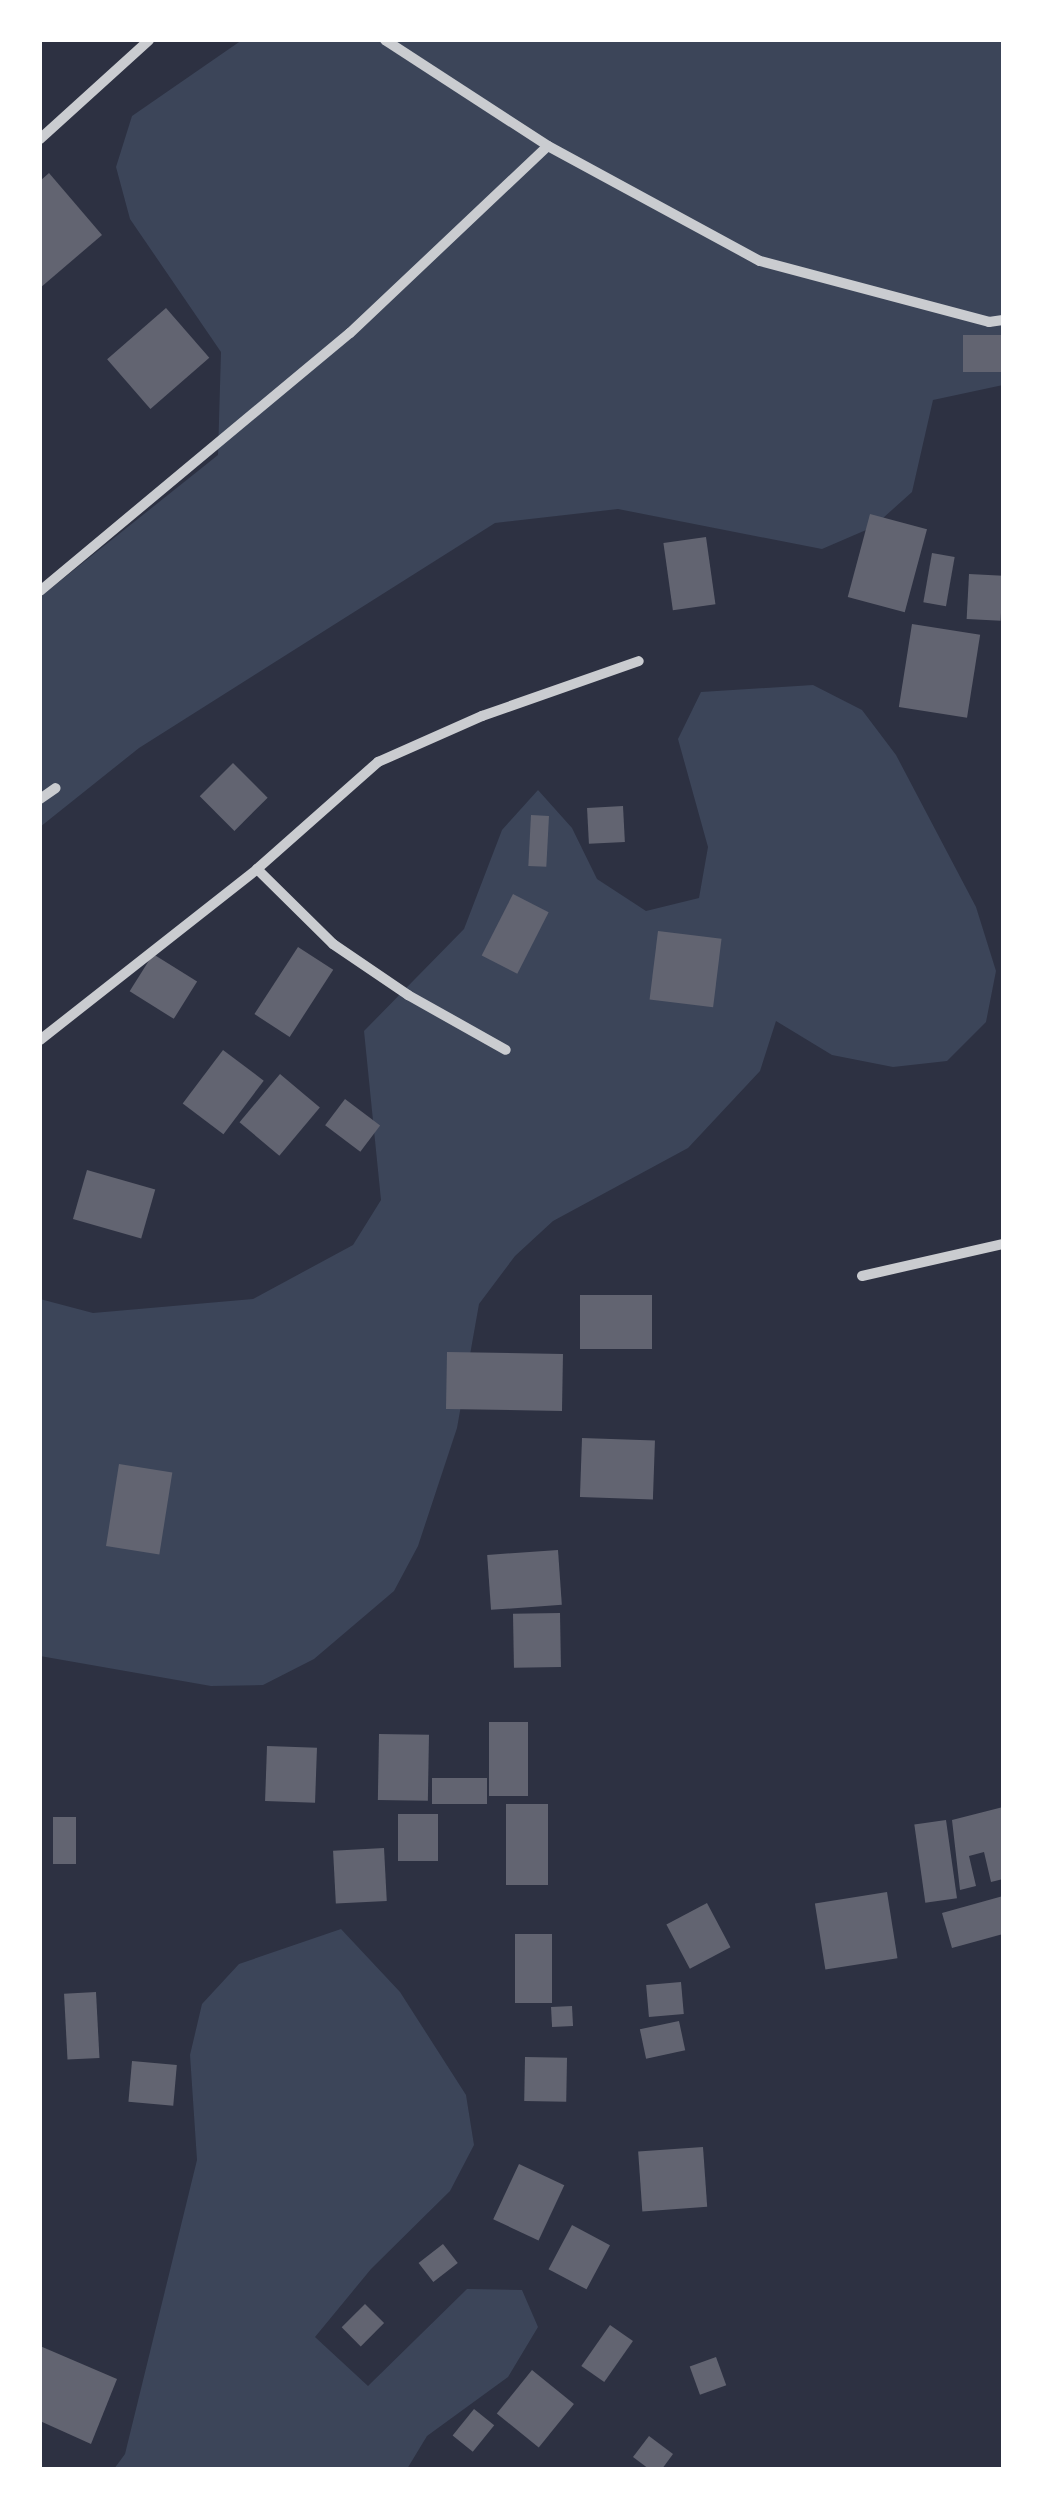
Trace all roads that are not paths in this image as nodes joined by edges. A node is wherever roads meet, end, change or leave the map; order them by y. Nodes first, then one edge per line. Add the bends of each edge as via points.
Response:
1 (149, 40) edge
2 (385, 40) edge
3 (40, 139) edge
4 (548, 146) junction
5 (1003, 320) edge
6 (40, 591) edge
7 (638, 661) dead end
8 (56, 788) dead end
9 (40, 799) edge
10 (258, 870) junction
11 (40, 1040) edge
12 (506, 1050) dead end
13 (1003, 1244) edge
14 (862, 1276) dead end

1 - 3 street
2 - 4 street
4 - 5 street via 760,261 990,322
4 - 6 street via 350,333
7 - 10 street via 482,716 378,762
8 - 9 street
10 - 11 street
10 - 12 street via 333,944
13 - 14 street

